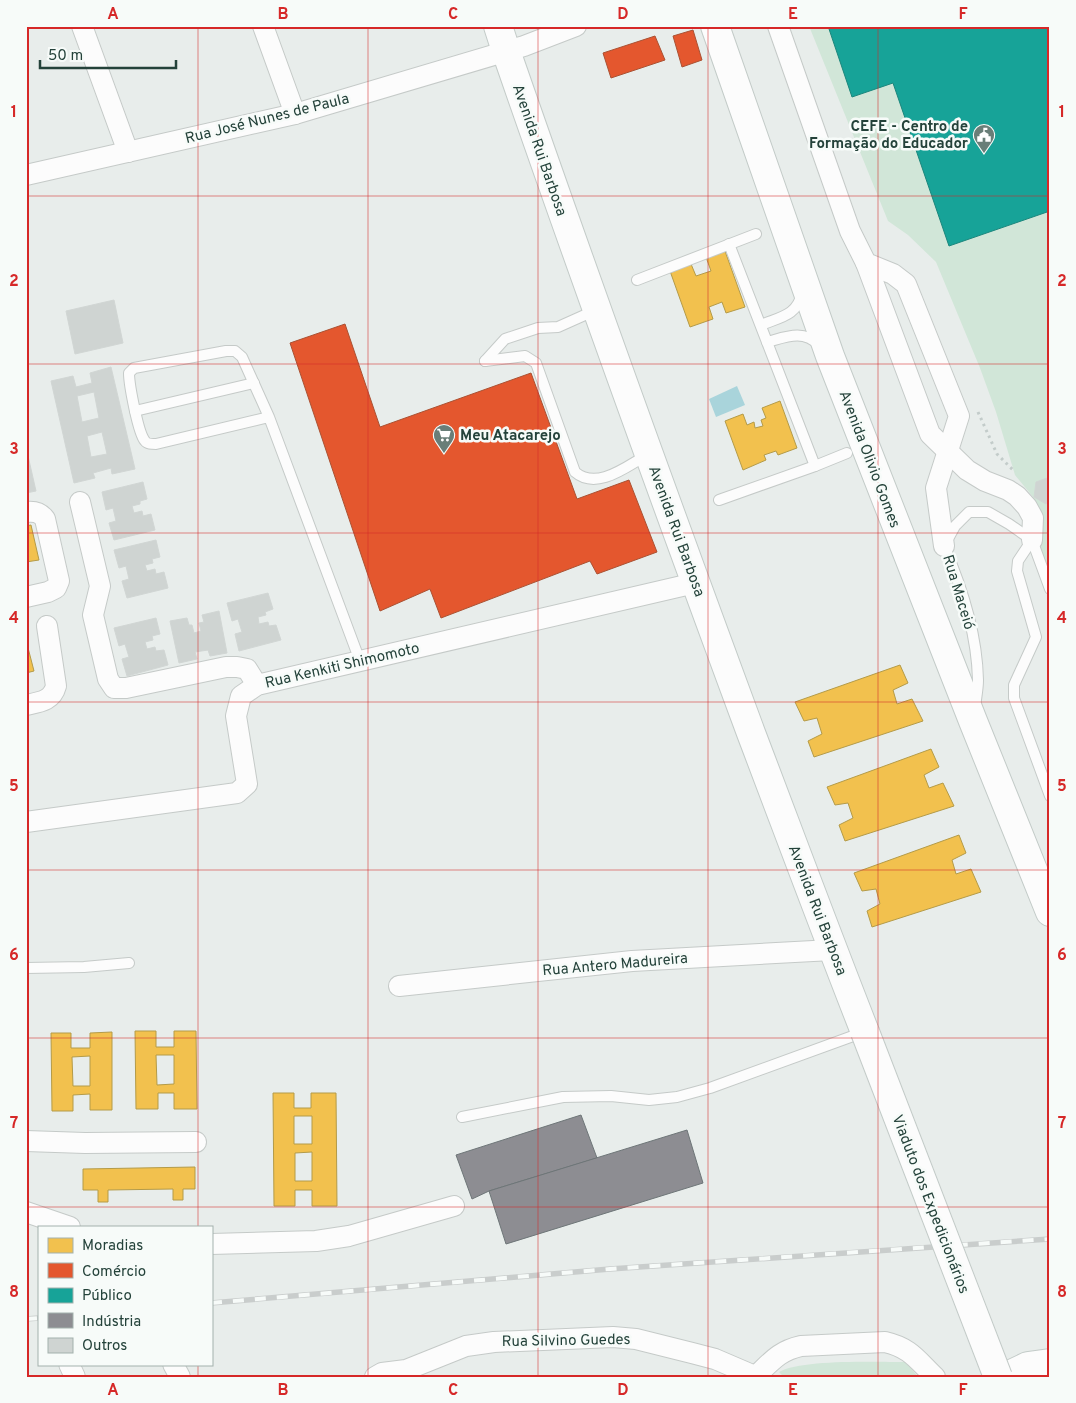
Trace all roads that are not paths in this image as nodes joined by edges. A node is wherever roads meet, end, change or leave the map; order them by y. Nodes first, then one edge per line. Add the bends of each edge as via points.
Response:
1 (82, 26) edge
2 (263, 26) edge
3 (576, 26) edge
4 (715, 26) edge
5 (778, 26) edge
6 (502, 39) edge
7 (295, 114) junction
8 (128, 152) junction
9 (26, 175) edge
10 (756, 234) dead end
11 (729, 244) junction
12 (866, 263) junction
13 (637, 280) dead end
14 (805, 280) junction
15 (596, 310) junction
16 (760, 324) junction
17 (767, 342) junction
18 (830, 356) junction
19 (254, 383) junction
20 (135, 411) junction
21 (269, 417) junction
22 (948, 451) junction
23 (847, 453) dead end
24 (649, 454) junction
25 (815, 466) junction
26 (719, 500) dead end
27 (80, 502) dead end
28 (26, 512) edge
29 (1032, 540) junction
30 (944, 546) junction
31 (696, 583) junction
32 (1050, 589) edge
33 (26, 597) edge
34 (47, 626) dead end
35 (360, 661) junction
36 (257, 685) junction
37 (26, 705) edge
38 (973, 722) junction
39 (1050, 796) edge
40 (26, 822) edge
41 (1050, 912) edge
42 (832, 950) junction
43 (129, 963) dead end
44 (26, 968) edge
45 (398, 986) dead end
46 (865, 1032) junction
47 (462, 1117) dead end
48 (26, 1141) edge
49 (196, 1142) dead end
50 (454, 1206) dead end
51 (26, 1212) edge
52 (67, 1226) edge
53 (212, 1244) edge
54 (756, 1376) edge
55 (376, 1377) edge
56 (935, 1377) edge
57 (998, 1377) edge

1 - 8 street
2 - 7 street
3 - 6 street, Rua José Nunes de Paula via 524,46
4 - 14 main road, Avenida Olivio Gomes
5 - 12 street via 850,232
6 - 7 street, Rua José Nunes de Paula
6 - 15 main road, Avenida Rui Barbosa
7 - 8 street, Rua José Nunes de Paula
8 - 9 street, Rua José Nunes de Paula
10 - 11 lane
11 - 13 lane
11 - 16 lane
12 - 22 street via 930,434
12 - 22 street via 893,274 906,284 959,416
14 - 16 lane via 794,311
14 - 18 main road, Avenida Olivio Gomes
15 - 24 main road, Avenida Rui Barbosa
15 - 24 lane via 558,327 538,328 505,339 485,361 525,356 536,363 575,472 582,478 593,480 611,475
16 - 17 lane
17 - 18 lane via 800,334 813,339
17 - 25 lane
18 - 38 main road, Avenida Olivio Gomes
19 - 20 lane
19 - 20 lane via 242,357 235,351 134,368 129,380
19 - 21 lane
20 - 21 lane via 144,440 149,444
21 - 35 lane
22 - 29 street via 967,470 1018,496 1033,518
22 - 30 street via 936,488
23 - 25 lane
24 - 31 main road, Avenida Rui Barbosa
25 - 26 lane
27 - 36 street via 100,586 93,615 108,679 114,688 226,667 247,669
28 - 33 street via 37,512 45,519 59,581 56,588 48,592
29 - 30 lane, Rua Maceió via 988,512 969,512 955,526
29 - 32 lane
29 - 39 lane via 1018,561 1017,571 1036,638 1014,685 1014,698
30 - 38 lane, Rua Maceió via 975,645 978,682
31 - 35 street, Rua Kenkiti Shimomoto
31 - 42 main road, Avenida Rui Barbosa
34 - 37 street via 56,686 54,693 43,702
35 - 36 street, Rua Kenkiti Shimomoto
36 - 40 street, Rua Kenkiti Shimomoto via 241,696 236,716 248,784 236,793
38 - 41 main road, Avenida Olivio Gomes
42 - 45 street, Rua Antero Madureira via 632,961
42 - 46 main road, Avenida Rui Barbosa
43 - 44 lane
46 - 47 lane via 677,1097 649,1100 611,1096 563,1097
46 - 57 main road, Viaduto dos Expedicionários, bridge
48 - 49 street via 85,1144
50 - 53 street via 349,1236 316,1241
51 - 52 street
54 - 55 street, Rua Silvino Guedes via 715,1359 636,1339 613,1337 475,1345 437,1356 406,1370 382,1373
54 - 56 street, Rua Silvino Guedes via 782,1352 801,1346 885,1342 909,1351

